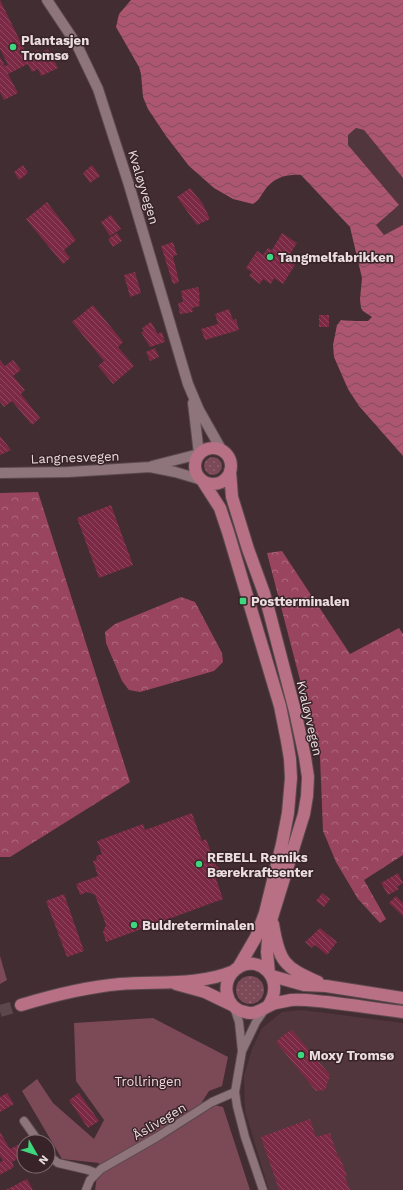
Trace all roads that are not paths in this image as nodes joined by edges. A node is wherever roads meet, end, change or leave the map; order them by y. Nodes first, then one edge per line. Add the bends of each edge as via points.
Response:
1 (47, 0) edge
2 (191, 393) junction
3 (221, 449) junction
4 (199, 454) junction
5 (150, 467) junction
6 (230, 472) junction
7 (0, 473) edge
8 (202, 480) junction
9 (272, 915) junction
10 (236, 969) junction
11 (270, 975) junction
12 (171, 982) junction
13 (326, 986) junction
14 (403, 998) edge
15 (21, 1005) tunnel mouth
16 (233, 1006) junction
17 (266, 1007) junction
18 (403, 1012) edge
19 (242, 1051) junction
20 (236, 1092) junction
21 (24, 1121) dead end
22 (33, 1134) edge
23 (56, 1161) edge
24 (96, 1173) junction
25 (86, 1190) edge
26 (263, 1190) edge

1 - 2 street, Kvaløyvegen via 77,45 98,89 125,170
2 - 3 street, Kvaløyvegen
2 - 4 street, Kvaløyvegen
3 - 4 main road via 207,448
3 - 6 main road via 230,458
4 - 5 street, Langnesvegen
4 - 8 main road via 195,465
5 - 7 street, Langnesvegen
5 - 8 street, Langnesvegen
6 - 8 main road via 225,480 216,484
6 - 9 main road, Kvaløyvegen via 232,497 269,611 295,711 308,777 304,814
8 - 10 main road, Kvaløyvegen via 220,508 228,532 276,692 290,759 290,797 281,852 261,925 247,954
9 - 11 main road, Kvaløyvegen via 267,939
9 - 13 main road via 277,949 283,959 300,974
10 - 11 main road via 251,964
10 - 12 main road via 214,978
10 - 16 main road via 226,984 228,999
11 - 13 main road via 304,985
11 - 17 main road via 275,992
12 - 15 main road via 96,987
12 - 16 main road via 205,992
13 - 14 main road
16 - 17 main road via 239,1011 252,1013
16 - 19 street via 239,1022
17 - 18 main road via 304,1000
17 - 19 street
19 - 20 street
20 - 24 street, Åslivegen via 212,1102
20 - 26 street via 241,1125
21 - 22 street
23 - 24 street
24 - 25 street, Åslivegen

